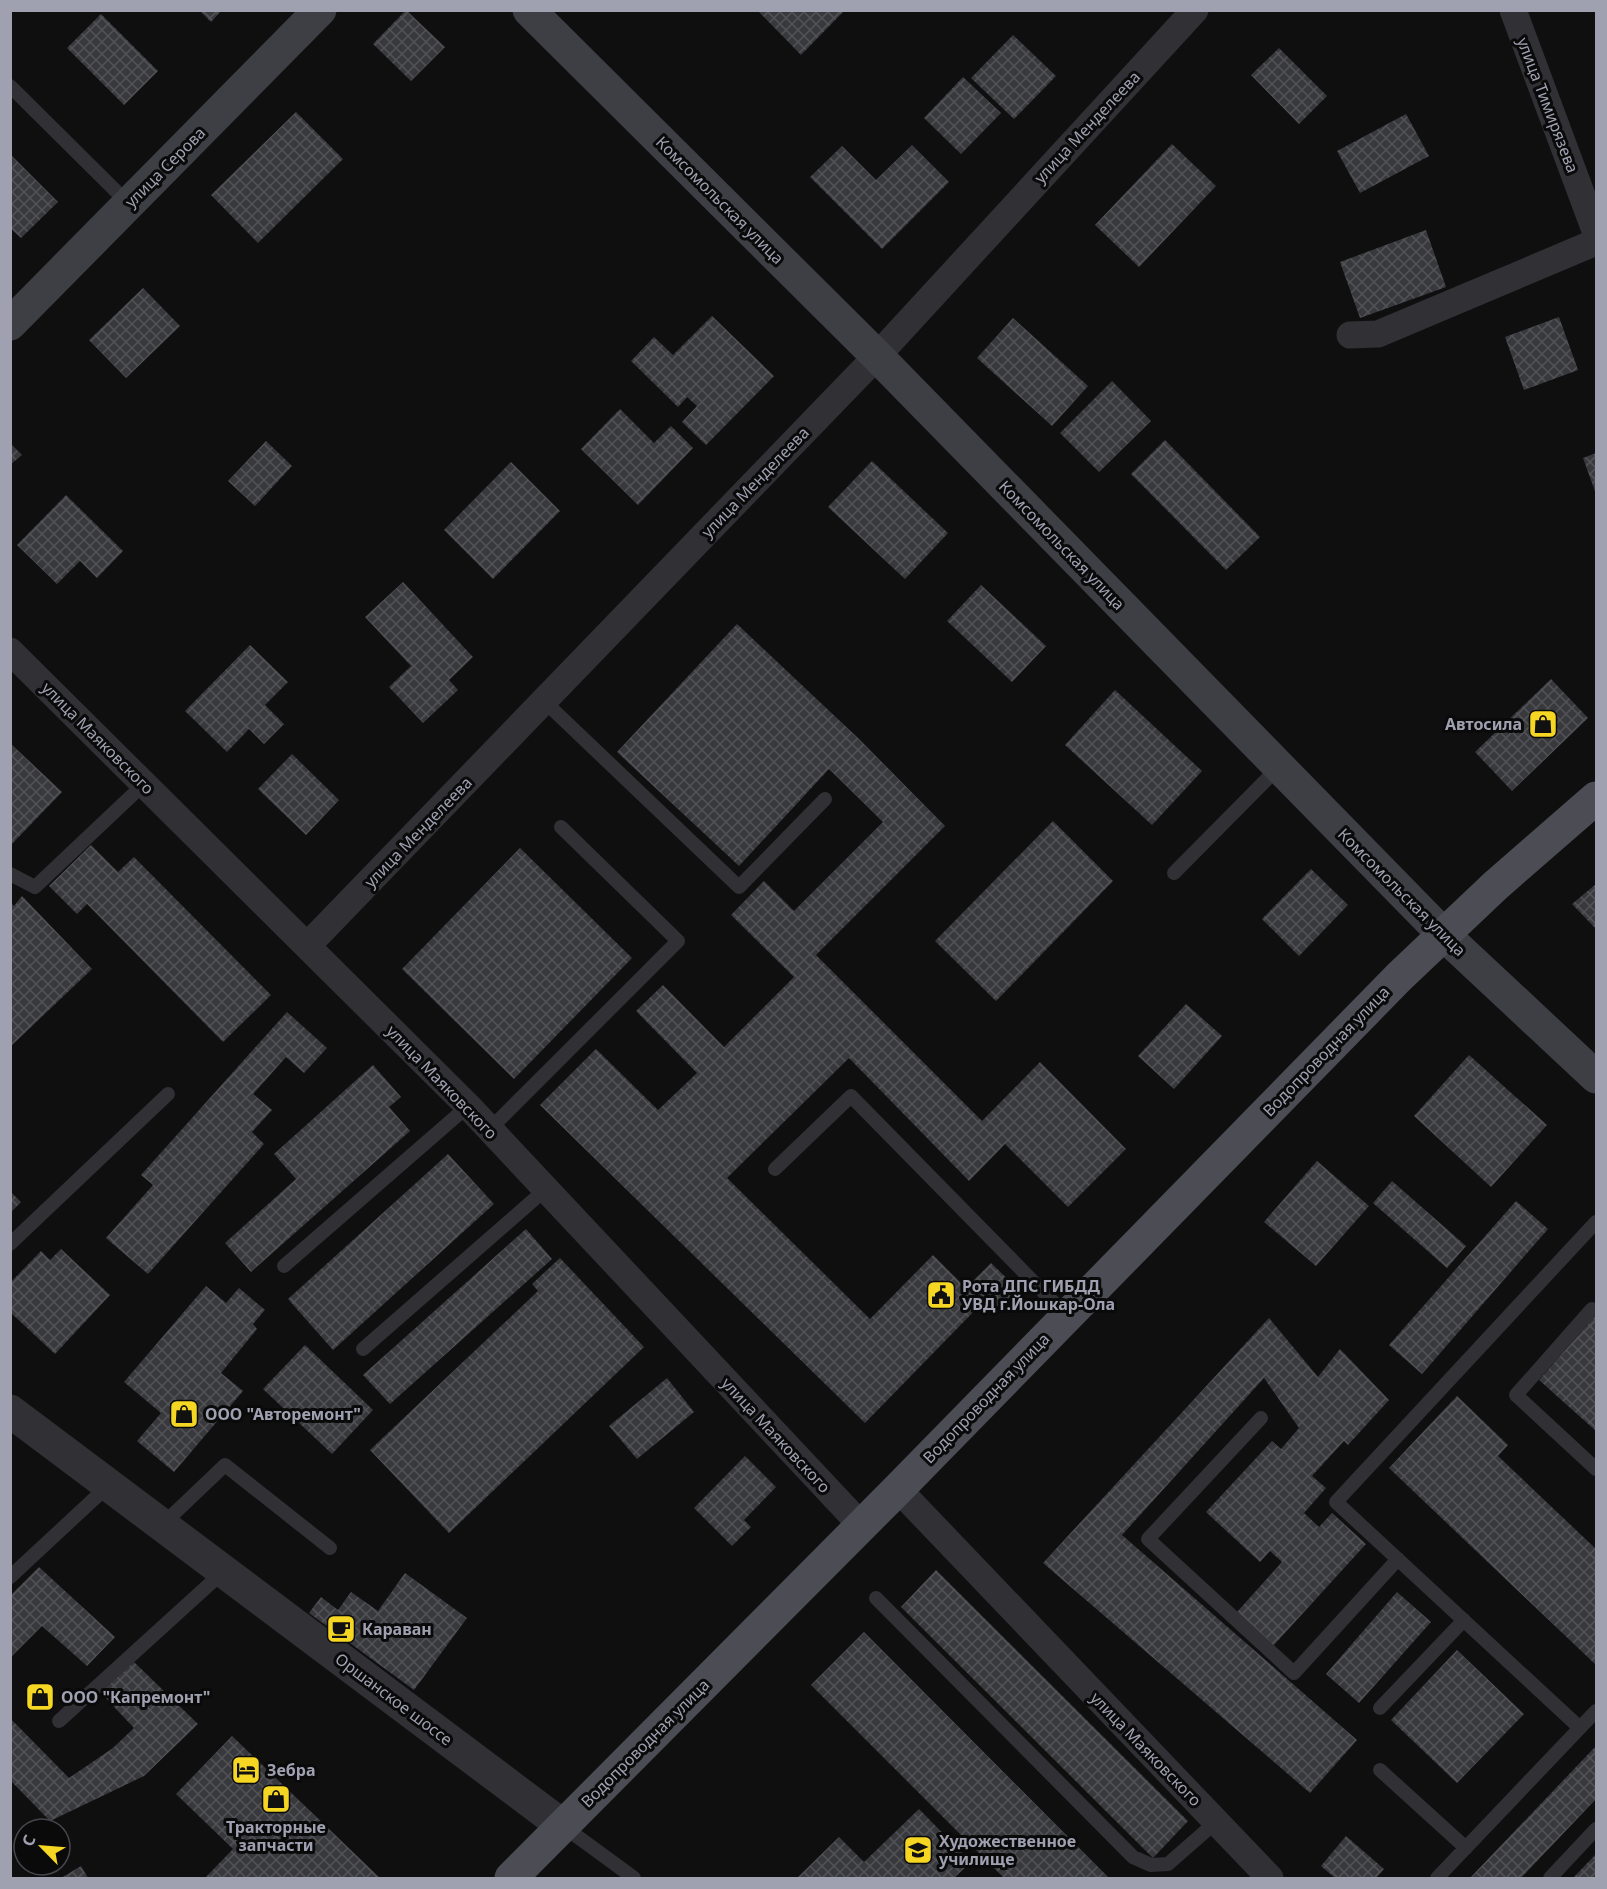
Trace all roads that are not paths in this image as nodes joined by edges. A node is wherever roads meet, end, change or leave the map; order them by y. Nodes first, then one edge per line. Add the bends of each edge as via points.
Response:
1 (320, 10) edge
2 (529, 10) edge
3 (1513, 10) edge
4 (1192, 11) edge
5 (10, 86) edge
6 (129, 204) junction
7 (1596, 232) edge
8 (1596, 242) edge
9 (10, 324) edge
10 (1350, 335) dead end
11 (877, 356) junction
12 (10, 651) edge
13 (544, 701) junction
14 (1279, 767) junction
15 (144, 784) junction
16 (1596, 798) edge
17 (825, 799) dead end
18 (561, 827) dead end
19 (1174, 873) dead end
20 (10, 874) edge
21 (1443, 934) junction
22 (307, 946) junction
23 (1596, 1077) edge
24 (168, 1094) dead end
25 (468, 1106) junction
26 (489, 1130) junction
27 (775, 1169) dead end
28 (546, 1189) junction
29 (1596, 1222) edge
30 (10, 1244) edge
31 (284, 1266) dead end
32 (1592, 1309) dead end
33 (1067, 1316) junction
34 (363, 1349) dead end
35 (10, 1411) edge
36 (1261, 1418) dead end
37 (1596, 1469) edge
38 (109, 1485) junction
39 (898, 1489) junction
40 (162, 1525) junction
41 (861, 1525) junction
42 (330, 1548) dead end
43 (1398, 1559) junction
44 (224, 1571) junction
45 (10, 1577) edge
46 (876, 1598) dead end
47 (1464, 1620) junction
48 (1380, 1708) dead end
49 (1596, 1711) edge
50 (59, 1721) dead end
51 (1580, 1728) junction
52 (1380, 1770) dead end
53 (1216, 1822) junction
54 (563, 1826) junction
55 (1596, 1829) edge
56 (1466, 1848) junction
57 (511, 1878) edge
58 (634, 1878) edge
59 (1270, 1878) edge
60 (1437, 1878) edge
61 (1550, 1878) edge

1 - 6 main road, улица Серова
2 - 11 main road, Комсомольская улица
3 - 7 street, улица Тимирязева
4 - 11 street, улица Менделеева
5 - 6 lane
6 - 9 main road, улица Серова
8 - 10 street via 1378,334
11 - 13 street, улица Менделеева
11 - 14 main road, Комсомольская улица
12 - 15 street, улица Маяковского
13 - 17 lane via 739,887
13 - 22 street, улица Менделеева
14 - 19 lane
14 - 21 main road, Комсомольская улица
15 - 20 lane via 35,887
15 - 22 street, улица Маяковского
16 - 21 main road, Водопроводная улица
18 - 26 lane via 678,941
21 - 23 main road, Комсомольская улица
21 - 33 main road, Водопроводная улица
22 - 25 street, улица Маяковского
24 - 30 lane
25 - 26 street, улица Маяковского
25 - 31 lane
26 - 28 street, улица Маяковского
27 - 33 lane via 851,1096
28 - 34 lane
28 - 41 street, улица Маяковского
29 - 43 lane via 1336,1502
32 - 37 lane via 1515,1395
33 - 39 main road, Водопроводная улица
35 - 38 street, Оршанское шоссе
36 - 43 lane via 1148,1539 1294,1673
38 - 40 street, Оршанское шоссе
38 - 45 lane
39 - 41 main road, Водопроводная улица
39 - 53 street, улица Маяковского
40 - 42 lane via 225,1465
40 - 44 street, Оршанское шоссе
41 - 54 main road, Водопроводная улица
43 - 47 lane
44 - 50 lane
44 - 54 street, Оршанское шоссе
46 - 53 lane via 1133,1857 1151,1865 1168,1864
47 - 48 lane
47 - 51 lane
49 - 51 lane
51 - 56 lane
52 - 56 lane
53 - 59 street, улица Маяковского
54 - 57 main road, Водопроводная улица
54 - 58 lane, Оршанское шоссе
55 - 61 lane
56 - 60 lane

